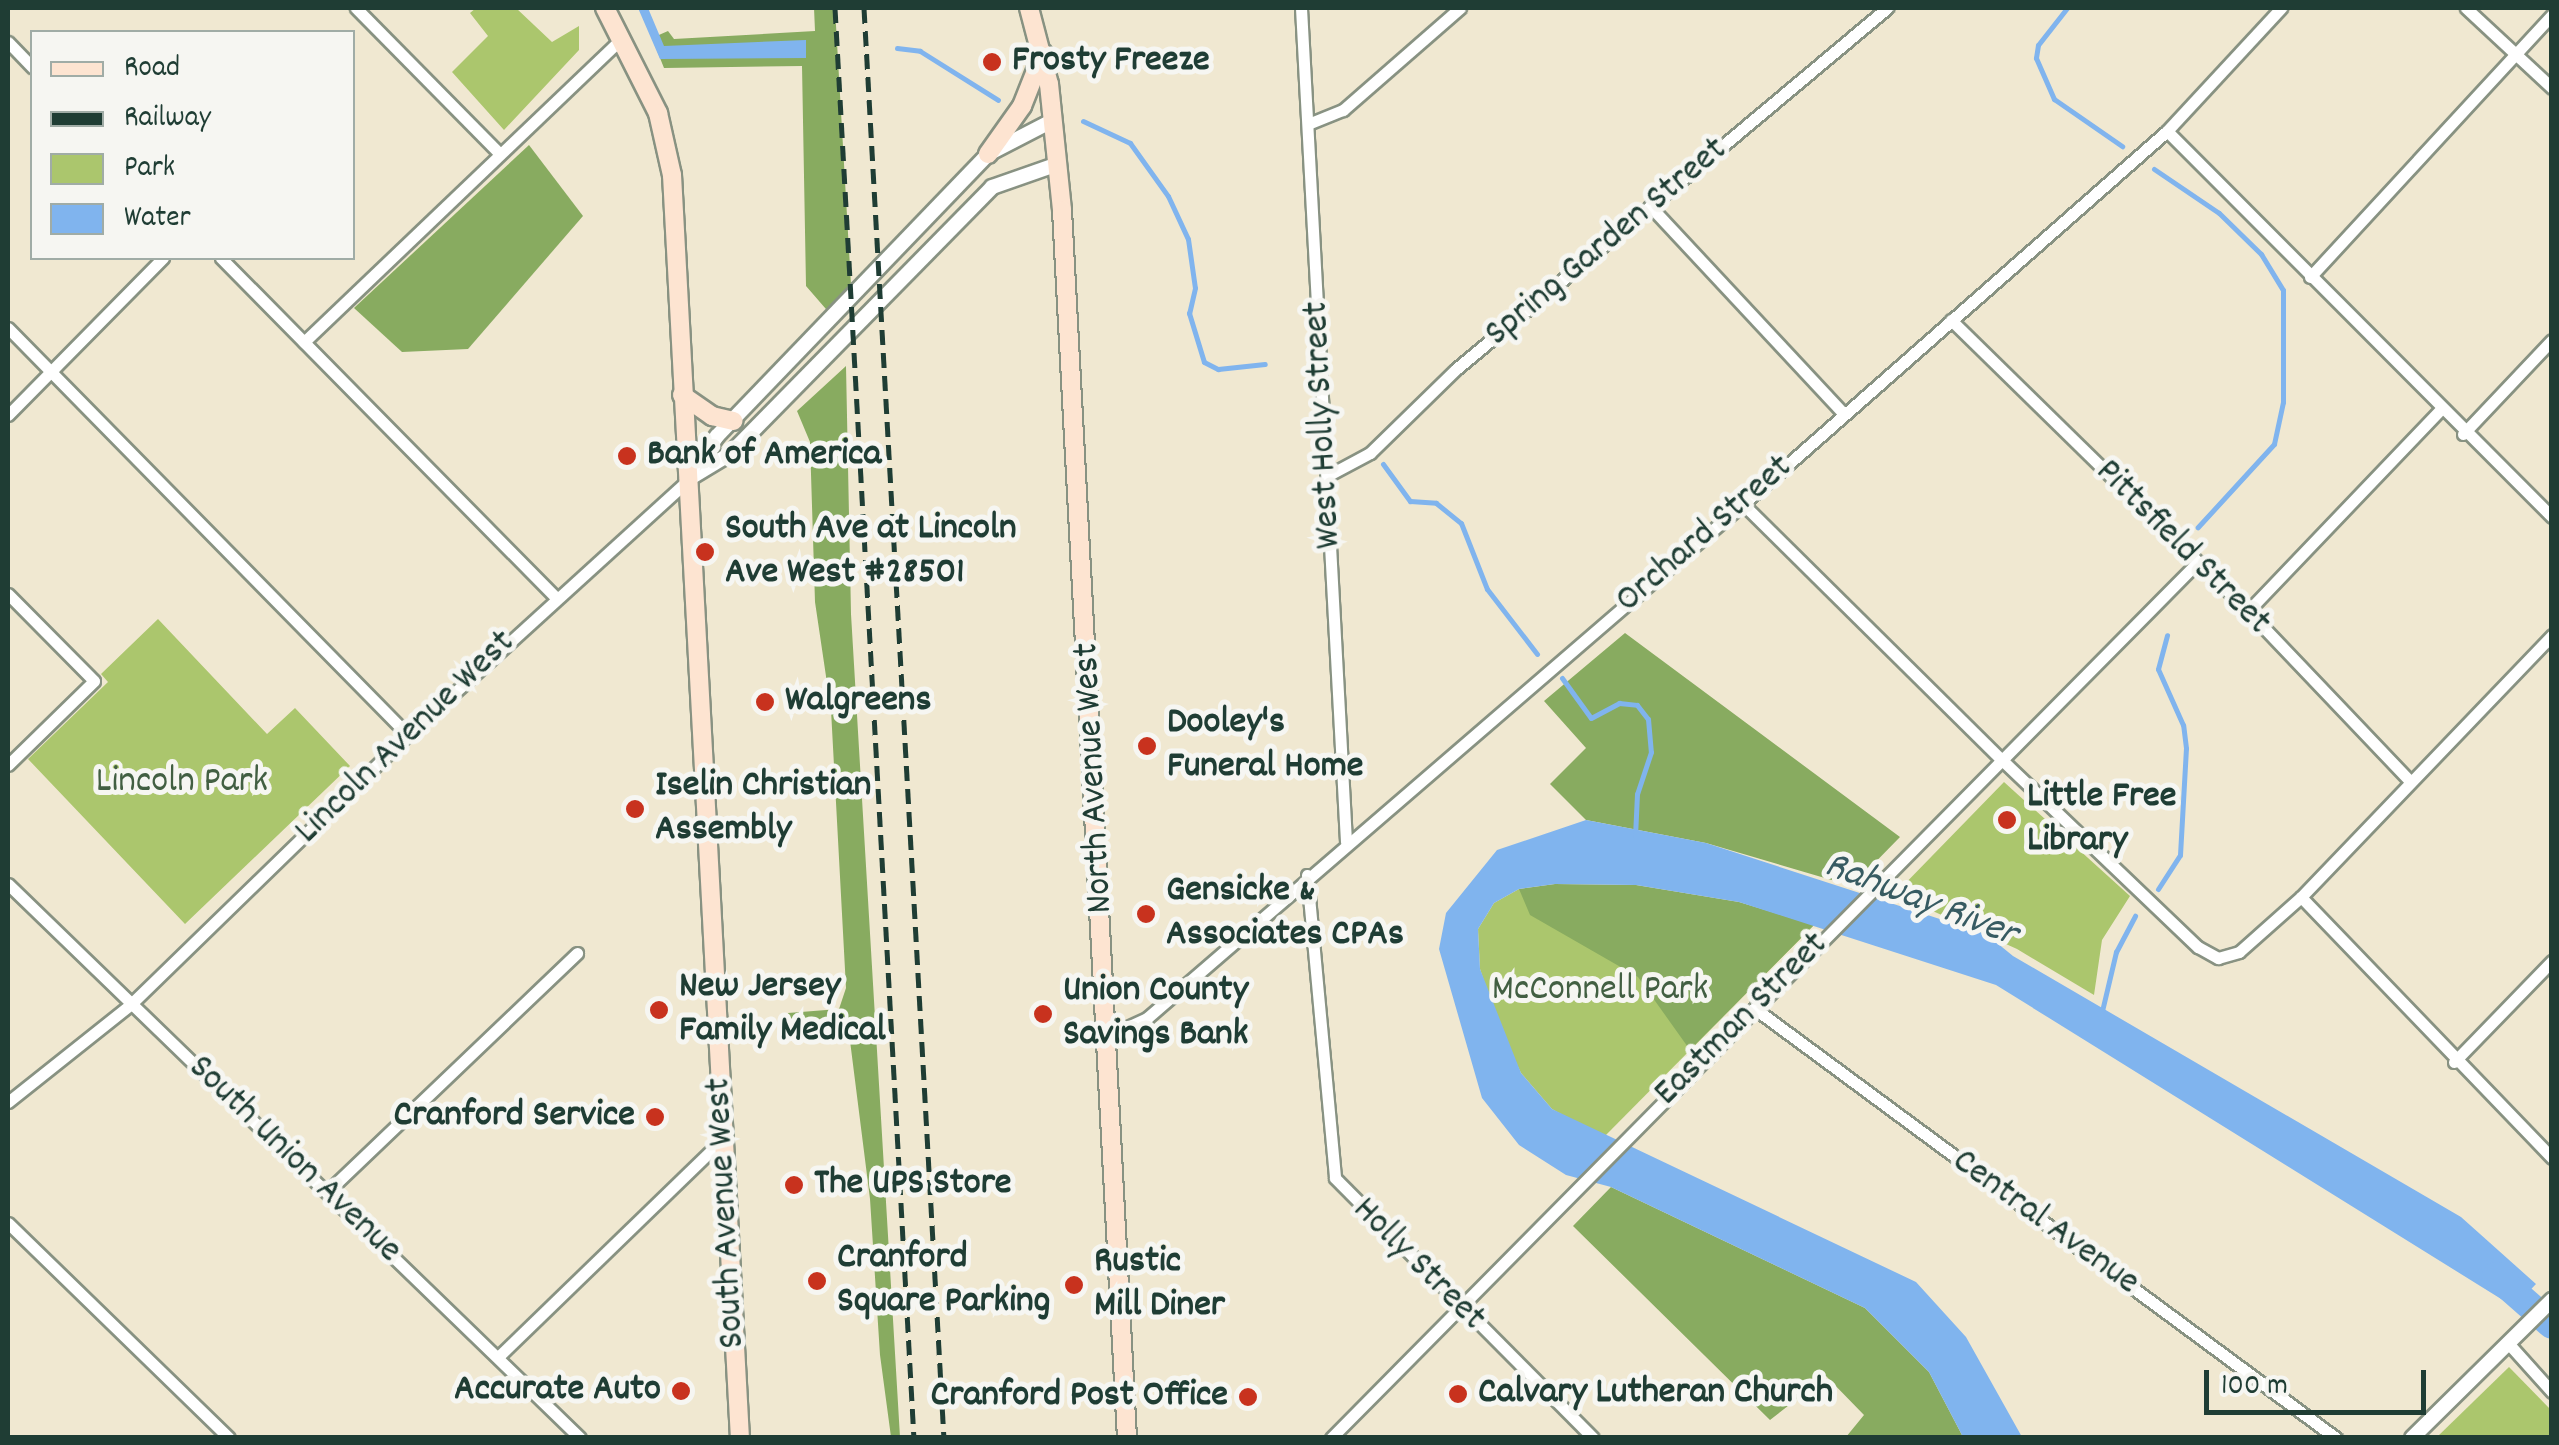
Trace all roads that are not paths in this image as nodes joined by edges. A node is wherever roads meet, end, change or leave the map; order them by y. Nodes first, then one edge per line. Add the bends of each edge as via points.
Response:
1 (356, 8) edge
2 (605, 8) edge
3 (1029, 8) edge
4 (1301, 8) edge
5 (1460, 8) edge
6 (1887, 8) edge
7 (2282, 8) edge
8 (2466, 8) edge
9 (2552, 14) edge
10 (8, 42) edge
11 (618, 42) junction
12 (1043, 53) junction
13 (2516, 54) junction
14 (30, 65) edge
15 (2552, 88) edge
16 (1054, 120) junction
17 (1308, 124) junction
18 (2167, 131) junction
19 (500, 153) junction
20 (988, 154) junction
21 (1058, 164) junction
22 (1650, 206) junction
23 (161, 260) edge
24 (223, 260) edge
25 (2310, 277) junction
26 (1951, 320) junction
27 (8, 328) edge
28 (2552, 340) edge
29 (304, 342) junction
30 (50, 371) junction
31 (682, 396) junction
32 (2440, 410) junction
33 (1844, 414) junction
34 (8, 415) edge
35 (734, 421) junction
36 (2463, 434) junction
37 (1326, 476) junction
38 (687, 481) junction
39 (1743, 504) junction
40 (2552, 517) edge
41 (2197, 562) junction
42 (8, 594) edge
43 (555, 597) junction
44 (2248, 610) junction
45 (2552, 635) edge
46 (408, 735) junction
47 (2002, 760) junction
48 (8, 765) edge
49 (2409, 780) junction
50 (1346, 842) junction
51 (1307, 874) junction
52 (8, 884) edge
53 (2301, 897) junction
54 (577, 953) dead end
55 (2552, 961) edge
56 (131, 1004) junction
57 (1754, 1008) junction
58 (1108, 1036) junction
59 (2454, 1062) junction
60 (8, 1102) edge
61 (724, 1139) junction
62 (2552, 1158) edge
63 (328, 1192) junction
64 (8, 1224) edge
65 (2552, 1300) edge
66 (1461, 1307) junction
67 (2508, 1343) junction
68 (498, 1357) junction
69 (2552, 1392) edge
70 (228, 1438) edge
71 (580, 1438) edge
72 (740, 1438) edge
73 (1127, 1438) edge
74 (1331, 1438) edge
75 (1593, 1438) edge
76 (2336, 1438) edge
77 (2412, 1438) edge

1 - 19 street
2 - 11 main road, South Avenue West
3 - 12 main road, North Avenue West
4 - 17 street, West Holly Street
5 - 17 street via 1342,110
6 - 22 street, Spring Garden Street
7 - 18 street, Orchard Street
8 - 13 street
9 - 13 street
10 - 14 street
11 - 19 street
11 - 31 main road, South Avenue West via 648,94 672,175
12 - 16 main road, North Avenue West
12 - 20 main road via 1022,106
13 - 15 street
13 - 25 street
16 - 20 street, Lincoln Avenue West
16 - 21 main road, North Avenue West
17 - 37 street, West Holly Street
18 - 25 street
18 - 26 street, Orchard Street
19 - 29 street
20 - 35 street, Lincoln Avenue West
21 - 38 street, Lincoln Avenue West via 992,187 730,454
21 - 58 main road, North Avenue West
22 - 33 street
22 - 37 street, Spring Garden Street via 1455,370 1370,453
23 - 30 street
24 - 29 street
25 - 32 street
26 - 33 street, Orchard Street
26 - 41 street, Pittsfield Street
27 - 30 street
28 - 36 street
29 - 43 street
30 - 34 street
30 - 46 street
31 - 35 main road via 712,416
31 - 38 main road, South Avenue West
32 - 36 street
32 - 44 street
33 - 39 street, Orchard Street
35 - 38 street, Lincoln Avenue West
36 - 40 street
37 - 50 street, West Holly Street
38 - 43 street, Lincoln Avenue West
38 - 61 main road, South Avenue West
39 - 47 street
39 - 50 street, Orchard Street
41 - 44 street, Pittsfield Street
41 - 47 street, Eastman Street
42 - 48 street via 94,681
43 - 46 street, Lincoln Avenue West
44 - 49 street, Pittsfield Street
45 - 49 street
46 - 56 street, Lincoln Avenue West
47 - 53 street via 2208,954 2229,958
47 - 57 street, Eastman Street
49 - 53 street
50 - 51 street, Orchard Street
51 - 58 street, Orchard Street via 1147,1018
51 - 66 street, Holly Street via 1335,1178
52 - 56 street, South Union Avenue
53 - 59 street
54 - 63 street
55 - 59 street
56 - 60 street, Lincoln Avenue West
56 - 63 street, South Union Avenue
57 - 66 street, Eastman Street
57 - 76 street, Central Avenue
58 - 73 main road, North Avenue West
59 - 62 street
61 - 68 street
61 - 72 main road, South Avenue West
63 - 68 street, South Union Avenue
64 - 70 street
65 - 67 street
66 - 74 street, Eastman Street
66 - 75 street, Holly Street
67 - 69 street
67 - 77 street
68 - 71 street, South Union Avenue

